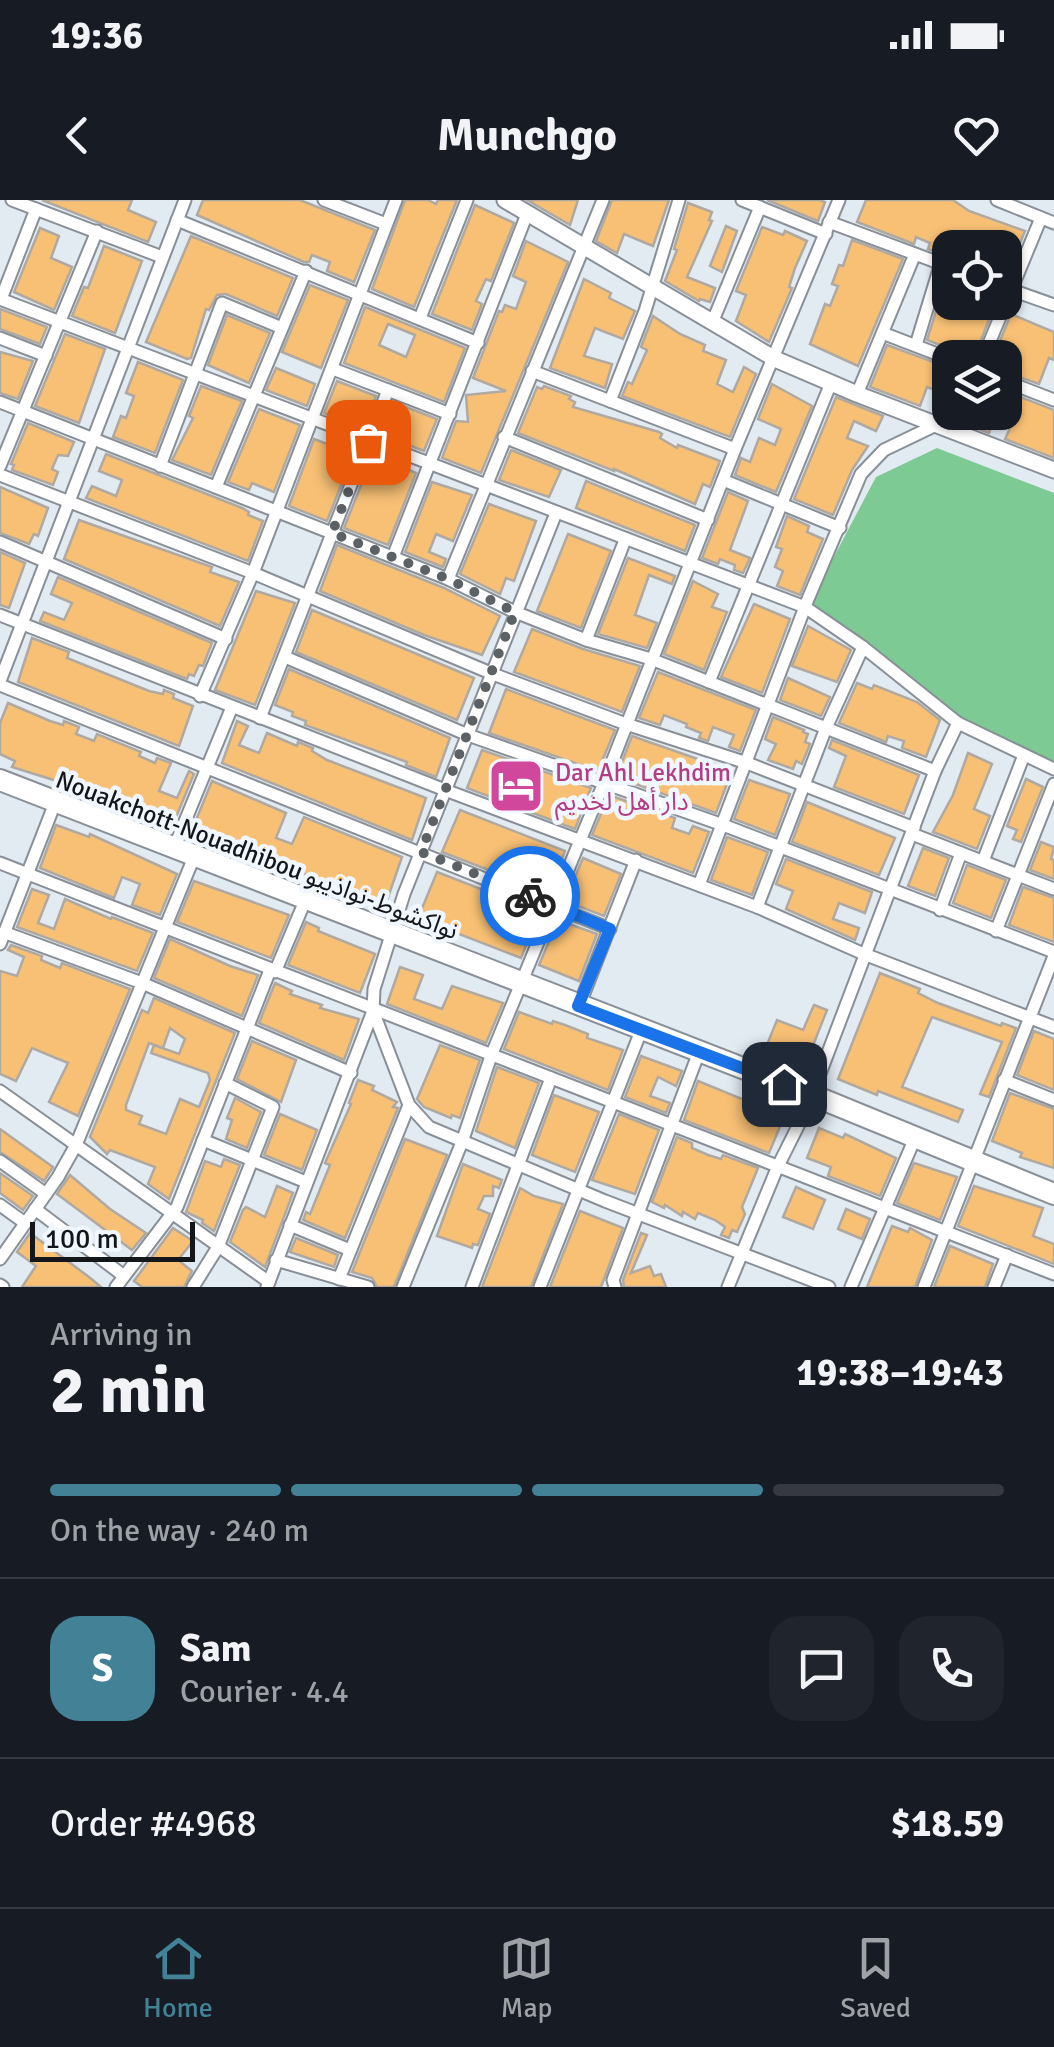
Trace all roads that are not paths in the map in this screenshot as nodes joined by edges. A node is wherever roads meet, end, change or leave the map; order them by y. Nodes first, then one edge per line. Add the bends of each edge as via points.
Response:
1 (12, 200) edge
2 (184, 200) edge
3 (324, 200) edge
4 (396, 200) edge
5 (467, 200) edge
6 (504, 200) edge
7 (603, 200) edge
8 (680, 200) edge
9 (742, 200) edge
10 (839, 200) edge
11 (997, 200) edge
12 (760, 207) junction
13 (36, 209) junction
14 (527, 214) junction
15 (1040, 218) junction
16 (177, 220) junction
17 (1054, 222) edge
18 (386, 224) junction
19 (828, 228) junction
20 (97, 232) junction
21 (584, 250) junction
22 (915, 254) junction
23 (162, 257) junction
24 (1022, 257) edge
25 (932, 260) edge
26 (306, 271) junction
27 (651, 288) junction
28 (1022, 293) edge
29 (360, 294) junction
30 (0, 299) edge
31 (932, 301) edge
32 (1054, 305) edge
33 (420, 318) junction
34 (712, 322) junction
35 (59, 323) junction
36 (282, 328) junction
37 (885, 334) junction
38 (0, 338) edge
39 (478, 343) junction
40 (916, 345) junction
41 (127, 348) junction
42 (932, 352) edge
43 (46, 356) junction
44 (775, 358) junction
45 (333, 369) junction
46 (532, 371) junction
47 (193, 374) junction
48 (831, 383) junction
49 (1022, 388) edge
50 (388, 390) junction
51 (857, 394) junction
52 (252, 397) junction
53 (1054, 400) edge
54 (610, 401) junction
55 (0, 402) edge
56 (23, 411) junction
57 (450, 414) junction
58 (312, 420) junction
59 (932, 422) edge
60 (932, 426) edge
61 (952, 431) edge
62 (504, 437) junction
63 (92, 439) junction
64 (368, 442) junction
65 (734, 449) junction
66 (430, 465) junction
67 (0, 466) edge
68 (160, 466) junction
69 (1054, 470) edge
70 (0, 475) edge
71 (723, 480) junction
72 (484, 486) junction
73 (216, 487) junction
74 (68, 501) junction
75 (782, 506) junction
76 (277, 511) junction
77 (556, 513) junction
78 (708, 520) junction
79 (840, 528) junction
80 (332, 533) junction
81 (625, 540) junction
82 (0, 542) edge
83 (393, 557) junction
84 (45, 560) junction
85 (690, 565) junction
86 (253, 573) junction
87 (448, 579) junction
88 (749, 588) junction
89 (308, 596) junction
90 (805, 607) junction
91 (515, 612) junction
92 (0, 615) edge
93 (20, 623) junction
94 (226, 639) junction
95 (586, 640) junction
96 (863, 647) junction
97 (284, 658) junction
98 (651, 659) junction
99 (492, 674) junction
100 (709, 682) junction
101 (0, 683) edge
102 (200, 696) junction
103 (768, 705) junction
104 (232, 707) junction
105 (260, 718) junction
106 (958, 723) junction
107 (626, 724) junction
108 (826, 728) junction
109 (468, 734) junction
110 (1024, 755) junction
111 (747, 763) junction
112 (1054, 769) edge
113 (206, 770) junction
114 (935, 771) junction
115 (0, 780) edge
116 (1054, 784) edge
117 (603, 785) junction
118 (805, 786) junction
119 (445, 790) junction
120 (55, 803) junction
121 (722, 825) junction
122 (913, 831) junction
123 (581, 839) junction
124 (781, 848) junction
125 (184, 852) junction
126 (421, 852) junction
127 (961, 853) junction
128 (636, 860) junction
129 (982, 861) junction
130 (0, 864) edge
131 (30, 875) junction
132 (1019, 875) junction
133 (699, 885) junction
134 (1054, 888) edge
135 (889, 890) junction
136 (305, 902) junction
137 (554, 906) junction
138 (757, 908) junction
139 (940, 910) junction
140 (164, 926) junction
141 (610, 929) junction
142 (996, 930) junction
143 (390, 934) junction
144 (2, 940) edge
145 (864, 954) junction
146 (1054, 954) edge
147 (273, 971) junction
148 (142, 984) junction
149 (520, 984) junction
150 (578, 1006) junction
151 (373, 1011) junction
152 (1029, 1017) junction
153 (247, 1027) junction
154 (1054, 1027) edge
155 (641, 1030) junction
156 (699, 1052) junction
157 (491, 1056) junction
158 (351, 1073) junction
159 (551, 1078) junction
160 (1004, 1080) junction
161 (224, 1083) junction
162 (0, 1091) edge
163 (812, 1096) junction
164 (1054, 1100) edge
165 (614, 1101) junction
166 (409, 1105) junction
167 (671, 1123) junction
168 (915, 1138) junction
169 (203, 1140) junction
170 (462, 1142) junction
171 (76, 1145) junction
172 (251, 1160) junction
173 (0, 1161) edge
174 (974, 1164) junction
175 (517, 1165) junction
176 (778, 1166) junction
177 (306, 1182) junction
178 (578, 1188) junction
179 (46, 1194) junction
180 (1054, 1194) edge
181 (0, 1205) edge
182 (35, 1209) junction
183 (884, 1210) junction
184 (172, 1213) junction
185 (638, 1214) junction
186 (26, 1223) junction
187 (290, 1226) junction
188 (946, 1231) junction
189 (218, 1247) junction
190 (350, 1250) junction
191 (742, 1254) junction
192 (1007, 1255) junction
193 (0, 1259) edge
194 (276, 1260) junction
195 (1054, 1274) edge
196 (124, 1276) junction
197 (339, 1279) junction
198 (268, 1285) edge
199 (116, 1287) edge
200 (193, 1287) edge
201 (368, 1287) edge
202 (403, 1287) edge
203 (472, 1287) edge
204 (540, 1287) edge
205 (615, 1287) edge
206 (728, 1287) edge
207 (830, 1287) edge
208 (852, 1287) edge
209 (924, 1287) edge
210 (994, 1287) edge

1 - 13 street
2 - 16 street
3 - 18 street
4 - 18 street
5 - 33 street
6 - 14 street
7 - 21 street
8 - 27 street
9 - 12 street
10 - 19 street
11 - 15 street
12 - 19 street
12 - 34 street
13 - 20 street
13 - 30 street
14 - 21 street
14 - 39 street
15 - 17 street
15 - 24 street
16 - 23 street
16 - 26 street
18 - 29 street
19 - 22 street
19 - 44 street
20 - 23 street
20 - 35 street
21 - 27 street
21 - 46 street
22 - 25 street
22 - 37 street
23 - 41 street
26 - 29 street
26 - 36 street
27 - 34 street
27 - 54 street
28 - 32 street
29 - 33 street
29 - 45 street
30 - 35 street
31 - 40 street
33 - 39 street
34 - 44 street
35 - 41 street
35 - 43 street
36 - 47 street via 222,303
36 - 52 street
37 - 40 street
37 - 51 street
38 - 43 street
39 - 57 street
40 - 42 street
41 - 47 street
41 - 63 street
43 - 56 street
44 - 48 street
44 - 65 street
45 - 50 street
45 - 58 street
46 - 54 street
46 - 62 street
47 - 52 street
47 - 68 street
48 - 51 street
48 - 75 street
49 - 53 street
50 - 57 street
50 - 64 street
51 - 59 street
52 - 58 street
52 - 73 street
54 - 65 street
55 - 56 street
56 - 63 street
56 - 67 street
57 - 66 street
58 - 64 street
58 - 76 street
60 - 79 street via 869,462
61 - 69 street
62 - 72 street
62 - 78 street
63 - 68 street
63 - 74 street
64 - 66 street
64 - 80 street
65 - 71 street
66 - 72 street
66 - 83 street
68 - 73 street
70 - 74 street
71 - 75 street
71 - 78 street
72 - 77 street
72 - 87 street
73 - 76 street
74 - 84 street
74 - 86 street
75 - 79 street
75 - 88 street
76 - 80 street
76 - 86 street
77 - 81 street
77 - 91 street
78 - 85 street
79 - 90 street
80 - 83 street
80 - 89 street
81 - 85 street
81 - 95 street
82 - 84 street
83 - 87 street
84 - 93 street
84 - 94 street
85 - 88 street
85 - 98 street
86 - 89 street
86 - 94 street
87 - 91 street
88 - 90 street
88 - 100 street
89 - 97 street
89 - 99 street
90 - 96 street
90 - 103 street
91 - 95 street
91 - 99 street
92 - 93 street
93 - 101 street
93 - 102 street
94 - 102 street
95 - 98 street
96 - 106 street
96 - 108 street
97 - 105 street
97 - 109 street
98 - 100 street
98 - 107 street
99 - 107 street
99 - 109 street
100 - 103 street
101 - 113 street
102 - 104 street
103 - 108 street
103 - 111 street
104 - 105 street
104 - 113 street
105 - 119 street
106 - 110 street
106 - 114 street
107 - 111 street
107 - 117 street
108 - 114 street
108 - 118 street
109 - 117 street
109 - 119 street
110 - 112 street
110 - 129 street
111 - 118 street
111 - 121 street
113 - 125 street
113 - 126 street
114 - 122 street
115 - 120 highway, Nouakchott-Nouadhibou نواكشوط-نواذيبو
116 - 132 street
117 - 121 street
117 - 123 street
118 - 122 street
118 - 124 street
119 - 123 street
119 - 126 street
120 - 125 highway, Nouakchott-Nouadhibou نواكشوط-نواذيبو
120 - 131 street
121 - 124 street
121 - 133 street
122 - 127 street
122 - 135 street
123 - 128 street
123 - 137 street
124 - 135 street
124 - 138 street
125 - 136 highway, Nouakchott-Nouadhibou نواكشوط-نواذيبو
125 - 140 street
126 - 137 street
126 - 143 street
127 - 129 street
127 - 139 street
128 - 133 street
128 - 141 street
129 - 132 street
130 - 131 street
131 - 140 street
131 - 144 street
132 - 134 street
132 - 142 street
133 - 138 street
135 - 139 street
135 - 145 street
136 - 143 highway, Nouakchott-Nouadhibou نواكشوط-نواذيبو
136 - 147 street
137 - 141 street
137 - 149 street
138 - 145 street
139 - 142 street
140 - 147 street
140 - 148 street
141 - 150 street
142 - 146 street
143 - 149 highway, Nouakchott-Nouadhibou نواكشوط-نواذيبو
143 - 151 street
144 - 148 street
145 - 152 street
145 - 163 street
146 - 152 street
147 - 151 street
147 - 153 street
148 - 153 street
148 - 171 street
149 - 150 highway, Nouakchott-Nouadhibou نواكشوط-نواذيبو
149 - 157 street
150 - 155 highway, Nouakchott-Nouadhibou نواكشوط-نواذيبو
151 - 157 street
151 - 158 street
151 - 166 street
152 - 154 street
152 - 160 street
153 - 158 street
153 - 161 street
155 - 156 highway, Nouakchott-Nouadhibou نواكشوط-نواذيبو
155 - 165 street
156 - 163 highway, Nouakchott-Nouadhibou نواكشوط-نواذيبو
156 - 167 street
157 - 159 street
157 - 170 street
158 - 177 street
159 - 165 street
159 - 175 street
160 - 164 street
160 - 174 street
161 - 169 street
161 - 172 street via 273,1106
162 - 171 street
163 - 168 highway, Nouakchott-Nouadhibou نواكشوط-نواذيبو
163 - 176 street
165 - 167 street
165 - 178 street
166 - 170 street via 429,1127
166 - 190 street
167 - 176 street
167 - 185 street
168 - 174 highway, Nouakchott-Nouadhibou نواكشوط-نواذيبو
168 - 183 street
169 - 172 street
169 - 184 street
170 - 175 street
170 - 202 street
171 - 179 street
171 - 184 street
172 - 177 street
172 - 189 street
173 - 179 street
174 - 180 highway, Nouakchott-Nouadhibou نواكشوط-نواذيبو
174 - 188 street
175 - 178 street
175 - 203 street
176 - 183 street
176 - 191 street
177 - 187 street
178 - 185 street
178 - 204 street
179 - 182 street
181 - 186 street
182 - 186 street
182 - 196 street
183 - 188 street
183 - 208 street
184 - 189 street
184 - 196 street
185 - 191 street
185 - 205 street
186 - 193 street
187 - 190 street
187 - 194 street
188 - 192 street
188 - 209 street
189 - 198 street
189 - 200 street
190 - 197 street
191 - 206 street
191 - 207 street
192 - 195 street
192 - 210 street
194 - 197 street
194 - 198 street
196 - 199 street
197 - 201 street

